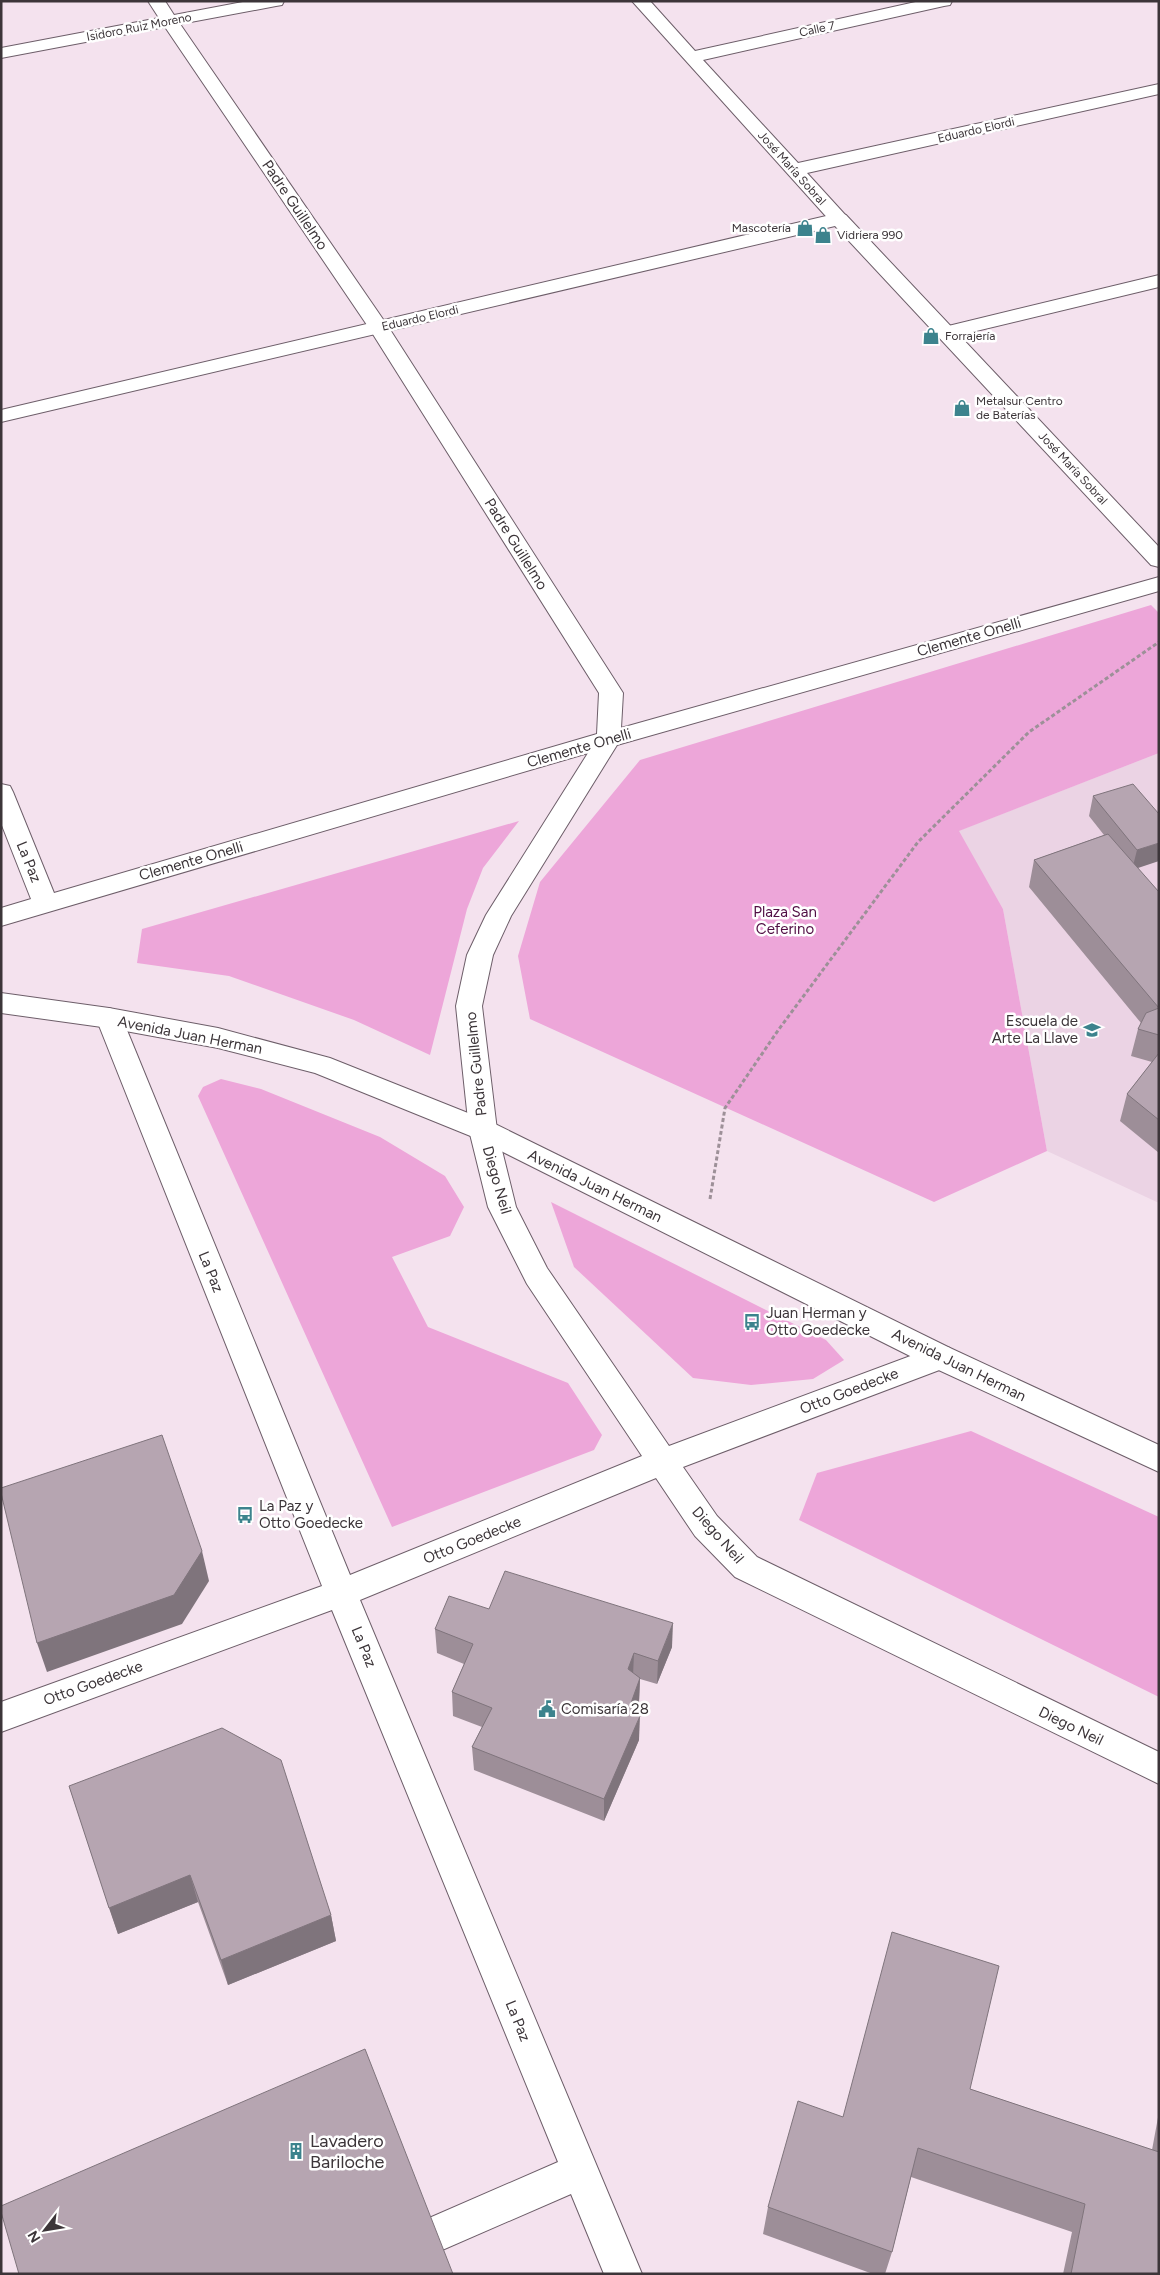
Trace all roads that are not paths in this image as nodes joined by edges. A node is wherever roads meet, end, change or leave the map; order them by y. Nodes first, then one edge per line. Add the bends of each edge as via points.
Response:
1 (156, 1) edge
2 (276, 1) edge
3 (640, 1) edge
4 (944, 1) edge
5 (169, 21) junction
6 (1, 53) edge
7 (691, 57) junction
8 (1159, 89) edge
9 (794, 170) junction
10 (838, 219) junction
11 (1159, 281) edge
12 (379, 328) junction
13 (947, 332) junction
14 (1, 416) edge
15 (1159, 560) edge
16 (1159, 584) edge
17 (609, 739) junction
18 (1, 792) edge
19 (46, 904) junction
20 (1, 917) edge
21 (1, 1003) edge
22 (108, 1018) junction
23 (483, 1130) junction
24 (940, 1357) junction
25 (1159, 1459) edge
26 (662, 1462) junction
27 (341, 1593) junction
28 (1, 1717) edge
29 (1159, 1769) edge
30 (580, 2171) junction
31 (433, 2235) edge
32 (623, 2274) edge

1 - 5 street, Padre Guillelmo
2 - 5 street, Isidoro Ruiz Moreno
3 - 7 street, José María Sobral
4 - 7 street, Calle 7
5 - 6 street, Isidoro Ruiz Moreno
5 - 12 street, Padre Guillelmo
7 - 9 street, José María Sobral
8 - 9 street, Eduardo Elordi
9 - 10 street, José María Sobral
10 - 12 street, Eduardo Elordi
10 - 13 street, José María Sobral
11 - 13 street
12 - 14 street, Eduardo Elordi
12 - 17 street, Padre Guillelmo via 611,693
13 - 15 street, José María Sobral
16 - 17 street, Clemente Onelli
17 - 19 street, Clemente Onelli
17 - 23 street, Padre Guillelmo via 499,915 480,955 469,1006
18 - 19 street, La Paz
19 - 20 street, Clemente Onelli
21 - 22 street, Avenida Juan Herman
22 - 23 street, Avenida Juan Herman via 218,1038 321,1065
22 - 27 street, La Paz
23 - 24 street, Avenida Juan Herman
23 - 26 street, Diego Neil via 502,1207 537,1276
24 - 25 street, Avenida Juan Herman
24 - 26 street, Otto Goedecke
26 - 27 street, Otto Goedecke
26 - 29 street, Diego Neil via 706,1526 746,1567
27 - 28 street, Otto Goedecke
27 - 30 street, La Paz
30 - 31 street
30 - 32 street, La Paz

